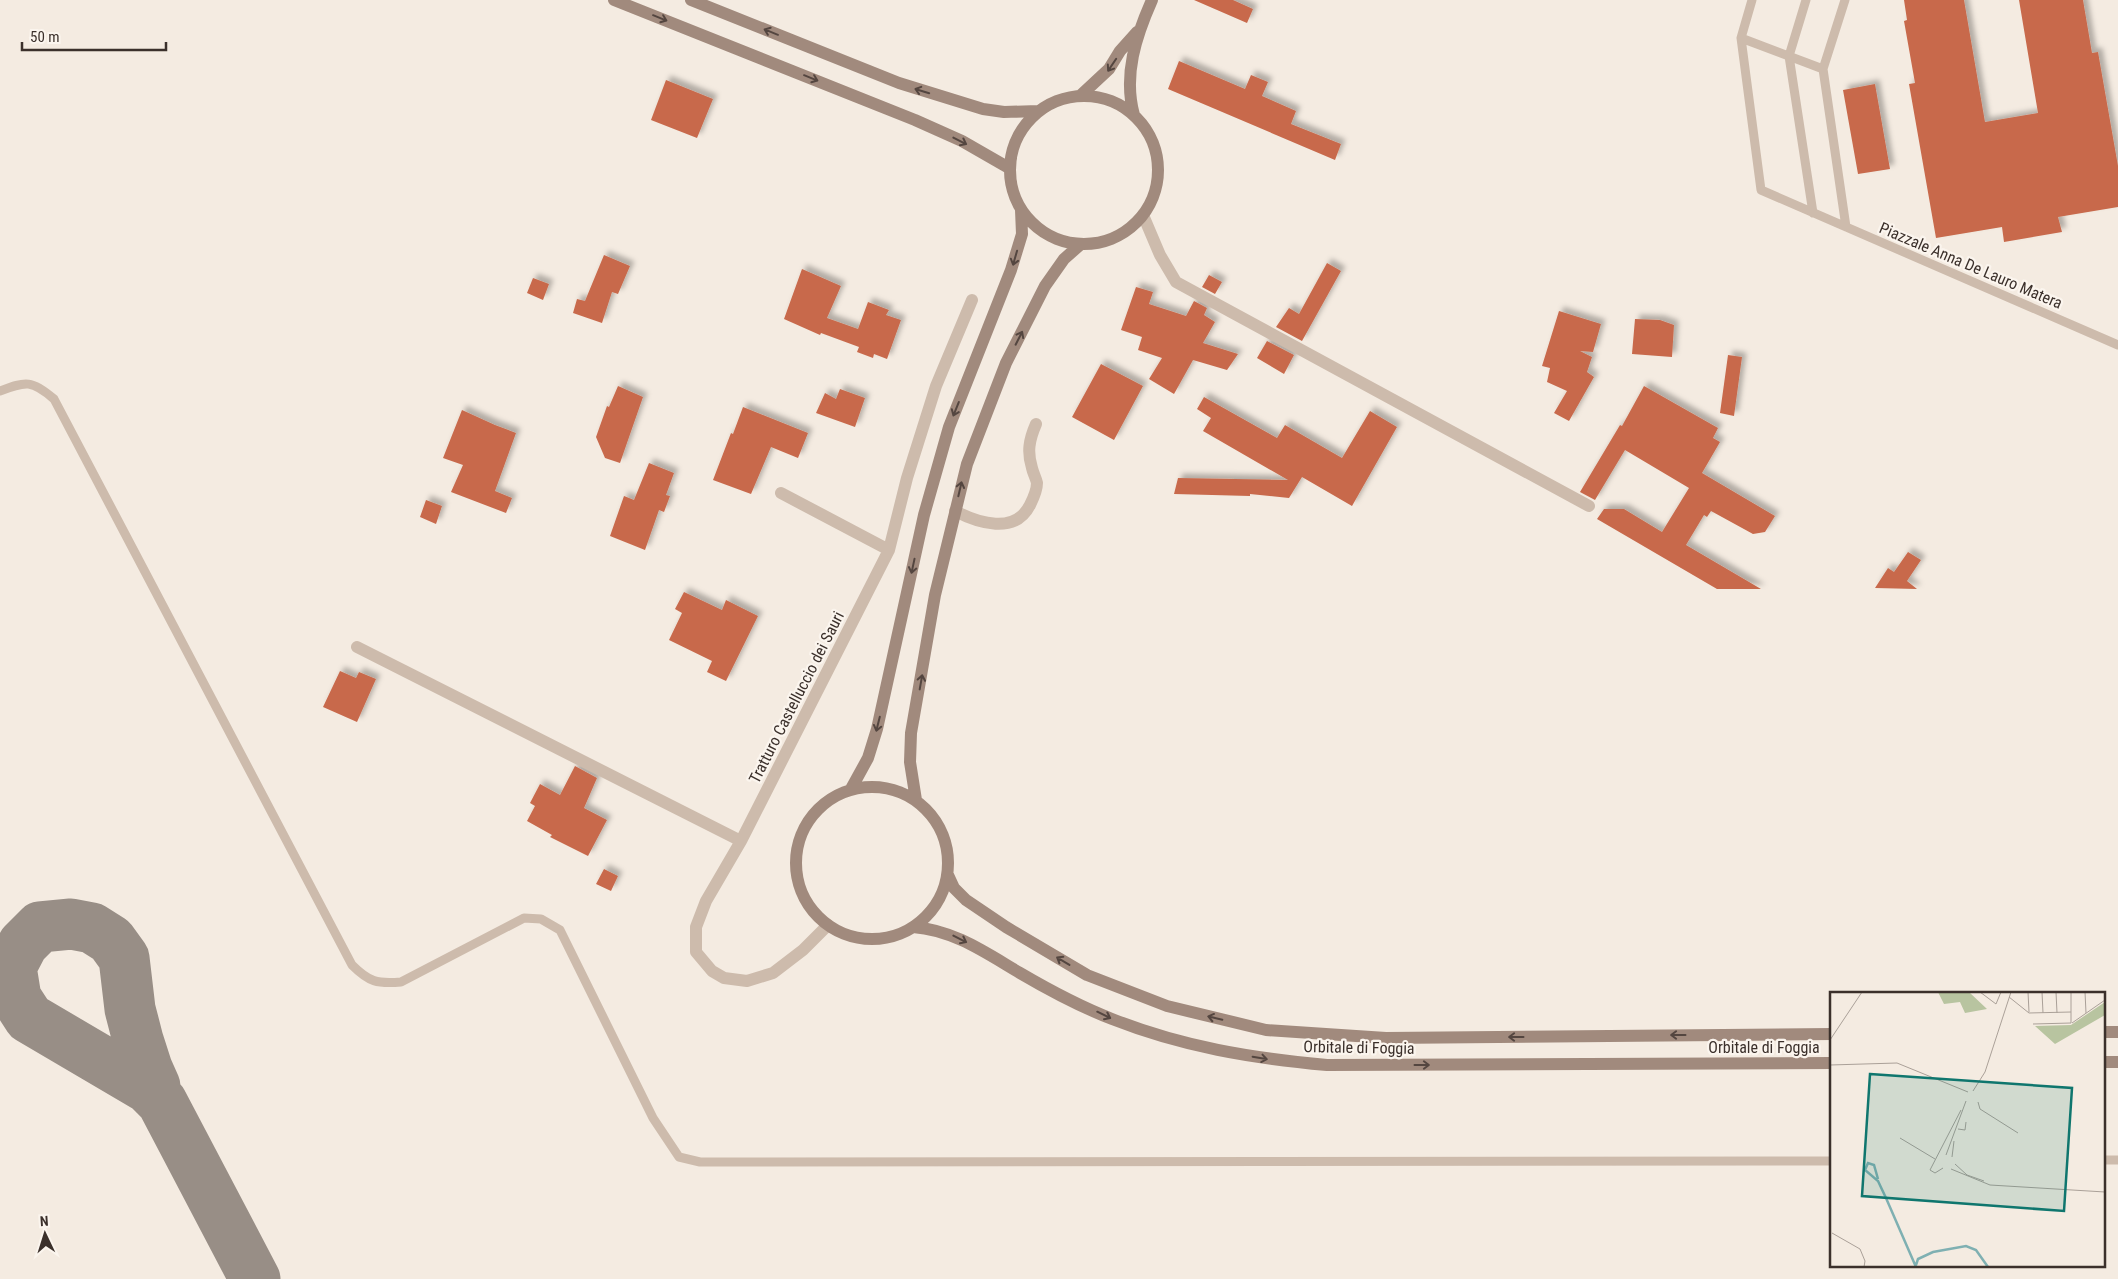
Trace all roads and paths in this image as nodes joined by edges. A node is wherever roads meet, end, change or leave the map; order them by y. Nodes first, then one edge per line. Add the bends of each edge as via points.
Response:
1 (614, 0) edge
2 (691, 0) edge
3 (1152, 0) edge
4 (1752, 0) edge
5 (1806, 0) edge
6 (1845, 0) edge
7 (1139, 30) junction
8 (1741, 38) junction
9 (1789, 56) junction
10 (1823, 69) junction
11 (1080, 96) junction
12 (1038, 111) junction
13 (1134, 115) junction
14 (1009, 168) junction
15 (1021, 210) junction
16 (1813, 213) junction
17 (1144, 215) junction
18 (1846, 227) junction
19 (1082, 244) junction
20 (972, 300) dead end
21 (2118, 345) edge
22 (0, 391) edge
23 (1036, 424) dead end
24 (782, 493) dead end
25 (1589, 506) dead end
26 (955, 511) junction
27 (890, 550) junction
28 (357, 647) dead end
29 (851, 790) junction
30 (916, 800) junction
31 (740, 841) junction
32 (948, 875) junction
33 (828, 925) junction
34 (914, 927) junction
35 (1830, 1034) edge
36 (1830, 1063) edge
37 (1830, 1161) edge

1 -> 14 main road via 915,120 962,141
12 -> 2 main road via 983,109 898,83
3 - 7 main road
4 - 8 lane, Piazzale Anna De Lauro Matera
5 - 9 lane
6 - 10 lane
7 -> 11 main road via 1120,50 1109,69
7 - 13 main road via 1129,85
8 - 9 lane
8 - 16 lane, Piazzale Anna De Lauro Matera via 1761,190
9 - 10 lane
9 - 16 lane
10 - 18 lane
11 - 12 main road via 1058,100
11 - 13 main road via 1100,97
12 - 14 main road via 1016,140
13 - 17 main road via 1153,142 1158,166 1153,198
14 - 15 main road via 1012,190
15 - 19 main road via 1032,224 1047,234
15 -> 29 main road via 1022,234 1011,270 949,427 924,515 877,729 868,758
16 - 18 lane, Piazzale Anna De Lauro Matera
17 - 19 main road via 1116,237
17 - 25 street via 1160,255 1176,282
18 - 21 lane, Piazzale Anna De Lauro Matera
26 -> 19 main road via 966,464 1006,363 1045,286 1064,259
20 - 27 street, Tratturo Castelluccio dei Sauri via 936,386 907,478
22 - 37 lane via 19,384 39,386 54,399 352,964 365,977 381,984 401,982 524,918 541,919 560,930 653,1118 679,1157 700,1162
23 - 26 street via 1028,453 1036,483 1034,497 1026,512 1010,522 990,524 971,520
24 - 27 street
30 -> 26 main road via 910,762 911,733 935,595
27 - 31 street, Tratturo Castelluccio dei Sauri
28 - 31 street
29 - 30 main road via 872,787 892,790
29 - 33 main road via 829,800 811,817 800,838 795,862 799,886 806,901
30 - 32 main road via 941,830 948,852
31 - 33 street, Tratturo Castelluccio dei Sauri via 706,901 696,927 696,952 712,971 724,978 747,981 773,973
32 - 34 main road via 930,913
35 -> 32 main road, Orbitale di Foggia via 1386,1038 1266,1030 1167,1006 1087,975 966,900 954,888
33 - 34 main road via 848,936 870,939 893,936
34 -> 36 main road, Orbitale di Foggia via 945,932 1038,984 1112,1019 1198,1047 1269,1060 1327,1065

